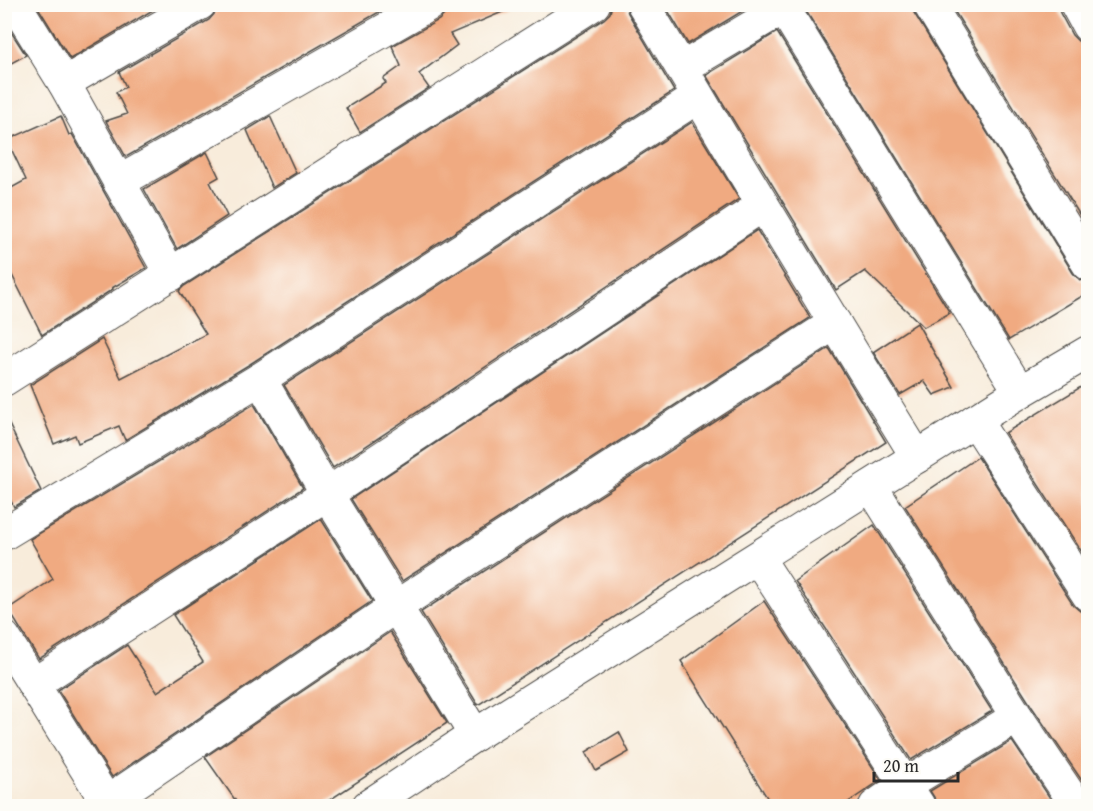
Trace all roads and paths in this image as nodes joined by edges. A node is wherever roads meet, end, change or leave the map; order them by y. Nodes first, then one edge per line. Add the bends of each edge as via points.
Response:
1 (15, 4) edge
2 (200, 4) edge
3 (430, 4) edge
4 (594, 4) edge
5 (643, 4) edge
6 (929, 4) edge
7 (1076, 4) edge
8 (785, 6) edge
9 (1089, 26) edge
10 (682, 68) junction
11 (64, 83) junction
12 (698, 97) junction
13 (118, 182) junction
14 (763, 205) junction
15 (1089, 264) edge
16 (171, 275) junction
17 (835, 323) junction
18 (1089, 352) edge
19 (260, 379) junction
20 (4, 380) edge
21 (1020, 392) junction
22 (975, 420) junction
23 (916, 457) junction
24 (871, 486) junction
25 (327, 494) junction
26 (4, 534) edge
27 (758, 558) junction
28 (1089, 595) edge
29 (395, 607) junction
30 (4, 637) edge
31 (34, 684) junction
32 (1017, 717) junction
33 (475, 735) junction
34 (912, 796) edge
35 (108, 804) edge
36 (368, 807) edge
37 (875, 807) edge
38 (1077, 807) edge

1 - 11 street
2 - 11 street
3 - 13 street
4 - 16 street
5 - 10 street
6 - 15 street
7 - 9 street
8 - 10 street
8 - 21 street
10 - 12 street
11 - 13 street
12 - 14 street
12 - 19 street
13 - 16 street
14 - 17 street
14 - 25 street
16 - 20 street
17 - 23 street
17 - 29 street
18 - 21 street
19 - 25 street
19 - 26 street
21 - 22 street
22 - 23 street
22 - 28 street
23 - 24 street
24 - 27 street
24 - 32 street
25 - 29 street
25 - 31 street
27 - 33 street
27 - 34 street
29 - 33 street
29 - 35 street
30 - 31 street
31 - 35 street
32 - 34 street
32 - 38 street
33 - 36 street
34 - 37 street

